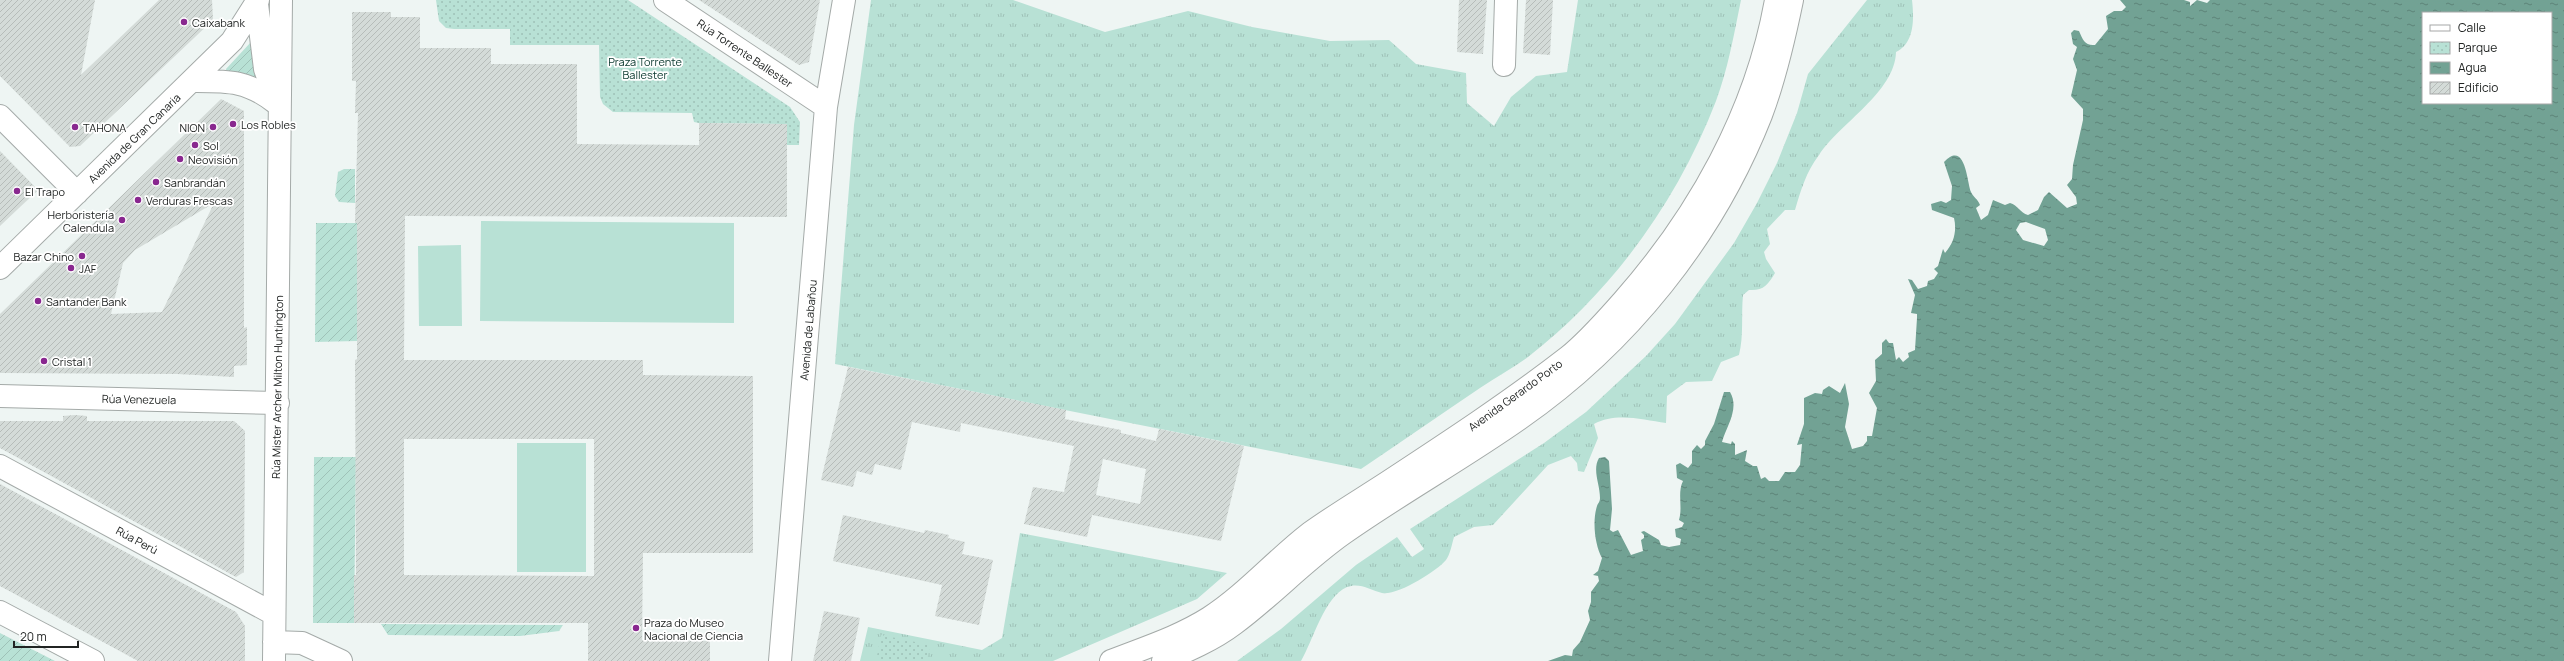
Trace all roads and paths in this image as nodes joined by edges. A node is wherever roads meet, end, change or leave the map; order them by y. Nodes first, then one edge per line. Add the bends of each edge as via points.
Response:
1 (281, 0) edge
2 (665, 0) edge
3 (844, 0) edge
4 (1506, 0) edge
5 (1776, 0) edge
6 (1792, 0) edge
7 (257, 2) edge
8 (281, 61) junction
9 (1504, 65) dead end
10 (192, 81) junction
11 (826, 107) junction
12 (278, 108) junction
13 (0, 116) edge
14 (77, 193) junction
15 (0, 268) edge
16 (0, 396) edge
17 (278, 403) junction
18 (0, 466) edge
19 (0, 612) edge
20 (274, 614) junction
21 (274, 651) edge
22 (93, 661) edge
23 (341, 661) edge
24 (780, 661) edge
25 (1111, 661) edge
26 (1162, 661) edge

1 - 8 street, Rúa Mister Archer Milton Huntington
2 - 11 street, Rúa Torrente Ballester
3 - 11 street, Avenida de Labañou
4 - 9 street
5 - 25 street, Avenida Gerardo Porto via 1755,80 1734,134 1709,184 1682,227 1649,271 1571,354 1467,430 1309,534 1210,618 1184,632
6 - 26 street, Avenida Gerardo Porto via 1774,76 1742,160 1684,258 1658,292 1612,343 1520,419 1393,499 1318,551 1234,624
7 - 8 street, Rúa Mister Archer Milton Huntington via 275,36
7 - 10 street, Avenida de Gran Canaria via 232,41
7 - 12 street, Rúa Mister Archer Milton Huntington via 266,69
8 - 12 street, Rúa Mister Archer Milton Huntington
10 - 12 street via 248,84
10 - 14 street, Avenida de Gran Canaria
11 - 24 street, Avenida de Labañou
12 - 17 street, Rúa Mister Archer Milton Huntington
13 - 14 street
14 - 15 street, Avenida de Gran Canaria
16 - 17 street, Rúa Venezuela
17 - 20 street, Rúa Mister Archer Milton Huntington
18 - 20 street, Rúa Perú
19 - 22 street
20 - 21 street, Rúa Mister Archer Milton Huntington
21 - 23 street via 302,643

